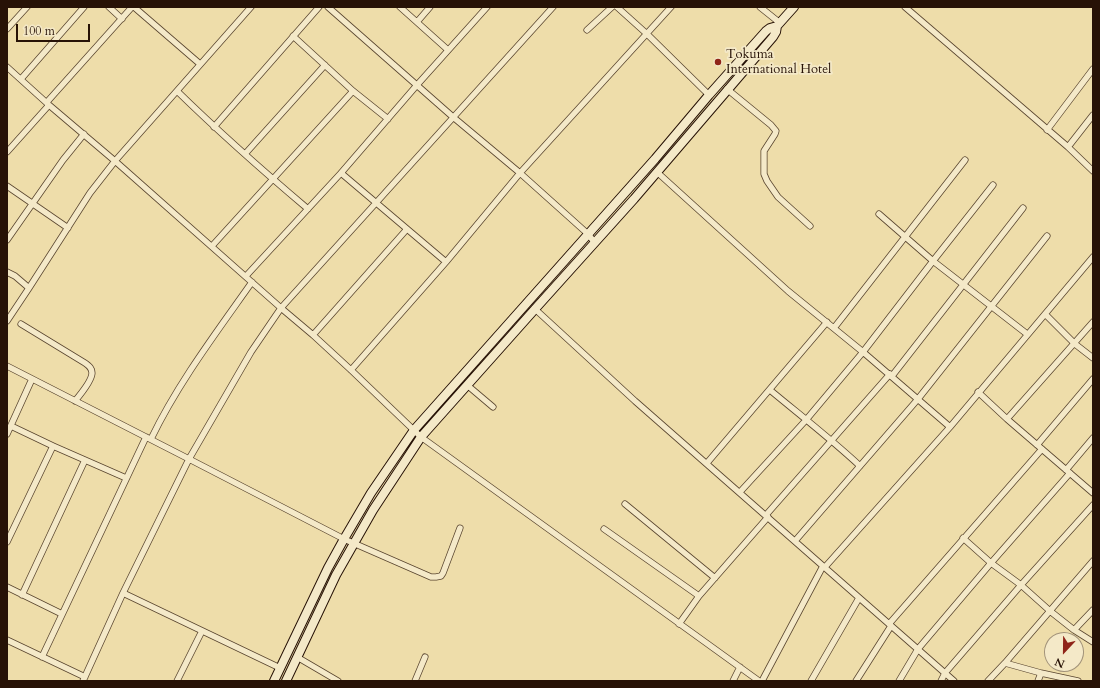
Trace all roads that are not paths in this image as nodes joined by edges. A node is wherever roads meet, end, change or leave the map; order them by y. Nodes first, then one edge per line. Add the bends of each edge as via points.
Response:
1 (27, 7) edge
2 (84, 7) edge
3 (109, 7) edge
4 (133, 7) edge
5 (251, 7) edge
6 (319, 7) edge
7 (328, 7) edge
8 (400, 7) edge
9 (430, 7) edge
10 (487, 7) edge
11 (553, 7) edge
12 (612, 7) edge
13 (617, 7) edge
14 (671, 7) edge
15 (760, 7) edge
16 (794, 7) edge
17 (904, 7) edge
18 (122, 19) junction
19 (416, 22) junction
20 (779, 25) junction
21 (7, 29) edge
22 (587, 30) dead end
23 (647, 34) junction
24 (293, 36) junction
25 (448, 50) junction
26 (200, 64) junction
27 (325, 65) junction
28 (7, 67) edge
29 (1092, 72) edge
30 (21, 79) junction
31 (417, 85) junction
32 (727, 90) junction
33 (177, 91) junction
34 (353, 91) junction
35 (709, 95) junction
36 (48, 104) junction
37 (1093, 115) edge
38 (453, 117) junction
39 (388, 119) junction
40 (214, 127) junction
41 (1047, 130) junction
42 (84, 134) junction
43 (1068, 147) junction
44 (7, 152) edge
45 (245, 154) junction
46 (964, 160) dead end
47 (115, 161) junction
48 (1093, 171) edge
49 (341, 172) junction
50 (520, 173) junction
51 (658, 173) junction
52 (273, 180) junction
53 (994, 185) dead end
54 (7, 186) edge
55 (376, 202) junction
56 (33, 203) junction
57 (1023, 208) dead end
58 (308, 209) junction
59 (879, 214) dead end
60 (810, 226) dead end
61 (68, 228) junction
62 (407, 229) junction
63 (588, 234) junction
64 (906, 236) junction
65 (1047, 236) dead end
66 (7, 240) edge
67 (595, 243) junction
68 (212, 246) junction
69 (1093, 257) edge
70 (933, 261) junction
71 (446, 262) junction
72 (7, 272) edge
73 (246, 276) junction
74 (252, 282) junction
75 (963, 284) junction
76 (29, 288) junction
77 (992, 307) junction
78 (281, 308) junction
79 (535, 309) junction
80 (1045, 314) junction
81 (7, 321) edge
82 (826, 322) junction
83 (1093, 322) edge
84 (21, 324) dead end
85 (834, 328) junction
86 (1027, 334) junction
87 (313, 335) junction
88 (1075, 344) junction
89 (863, 352) junction
90 (1093, 358) edge
91 (7, 366) edge
92 (351, 370) junction
93 (891, 375) junction
94 (32, 379) junction
95 (1093, 380) edge
96 (467, 385) junction
97 (770, 390) junction
98 (978, 392) junction
99 (918, 399) junction
100 (75, 401) junction
101 (493, 408) dead end
102 (1007, 419) junction
103 (806, 420) junction
104 (11, 426) junction
105 (950, 427) junction
106 (414, 430) junction
107 (7, 434) edge
108 (421, 436) junction
109 (148, 438) junction
110 (1093, 438) edge
111 (832, 441) junction
112 (1037, 444) junction
113 (53, 446) junction
114 (1042, 449) junction
115 (189, 459) junction
116 (85, 460) junction
117 (707, 464) junction
118 (860, 466) junction
119 (1068, 471) junction
120 (126, 478) junction
121 (740, 492) junction
122 (1093, 493) edge
123 (625, 504) dead end
124 (1093, 505) edge
125 (767, 516) junction
126 (460, 528) dead end
127 (604, 529) dead end
128 (963, 538) junction
129 (344, 539) junction
130 (794, 540) junction
131 (7, 542) edge
132 (353, 543) junction
133 (1093, 561) edge
134 (991, 562) junction
135 (824, 566) junction
136 (714, 578) junction
137 (1021, 585) junction
138 (7, 588) edge
139 (123, 593) junction
140 (22, 595) junction
141 (699, 596) junction
142 (859, 598) junction
143 (1093, 610) edge
144 (1050, 611) junction
145 (62, 614) junction
146 (679, 624) junction
147 (890, 625) junction
148 (1074, 630) junction
149 (202, 631) junction
150 (7, 640) edge
151 (1093, 642) edge
152 (918, 649) junction
153 (426, 656) dead end
154 (42, 657) junction
155 (297, 657) junction
156 (1005, 663) junction
157 (740, 667) junction
158 (280, 668) junction
159 (945, 673) junction
160 (1041, 673) junction
161 (84, 679) edge
162 (177, 681) edge
163 (274, 681) edge
164 (286, 681) edge
165 (338, 681) edge
166 (415, 681) edge
167 (733, 681) edge
168 (760, 681) edge
169 (811, 681) edge
170 (856, 681) edge
171 (899, 681) edge
172 (941, 681) edge
173 (954, 681) edge
174 (988, 681) edge
175 (1038, 681) edge
176 (1078, 681) edge

1 - 21 street
2 - 30 street
3 - 18 street
4 - 18 street
4 - 26 street
5 - 26 street
6 - 24 street
7 - 31 street
8 - 19 street
9 - 19 street
10 - 25 street
11 - 38 street
12 - 22 street
13 - 23 street
14 - 23 street
15 - 20 street
16 - 20 main road
17 - 41 street
18 - 36 street
19 - 25 street
20 - 32 main road via 773,37
20 - 35 main road via 766,31
23 - 35 street
23 - 50 street
24 - 27 street
24 - 40 street
25 - 31 street
26 - 33 street
27 - 34 street
27 - 45 street
28 - 30 street
29 - 41 street
30 - 36 street
31 - 38 street
31 - 39 street
32 - 51 main road
32 - 60 street via 776,131 764,151 764,174 778,197
33 - 40 street
33 - 47 street
34 - 39 street
34 - 52 street
35 - 63 main road
36 - 42 street
36 - 44 street
37 - 43 street
38 - 50 street
38 - 55 street
39 - 49 street
40 - 45 street
41 - 43 street
42 - 47 street
42 - 56 street
43 - 48 street
45 - 52 street
46 - 64 street
47 - 61 street via 90,193
47 - 68 street
49 - 55 street
49 - 58 street
50 - 63 street
50 - 71 street
51 - 67 main road
51 - 82 street via 788,291
52 - 58 street
52 - 68 street
53 - 70 street
54 - 56 street
55 - 62 street
55 - 78 street
56 - 61 street
56 - 66 street
57 - 75 street
58 - 73 street
59 - 64 street
61 - 76 street
62 - 71 street
62 - 87 street
63 - 67 street
63 - 106 main road
64 - 70 street
64 - 85 street
65 - 77 street
67 - 79 main road
68 - 73 street
69 - 80 street
70 - 75 street
70 - 89 street
71 - 92 street
72 - 76 street
73 - 74 street
74 - 78 street
74 - 109 street via 185,377
75 - 77 street
75 - 93 street
76 - 81 street
77 - 86 street
77 - 99 street
78 - 87 street
78 - 115 street via 251,352
79 - 96 main road
79 - 117 street
80 - 86 street
80 - 88 street
82 - 85 street
82 - 97 street
83 - 88 street
84 - 100 street via 91,368 93,374
85 - 89 street
86 - 98 street
87 - 92 street
88 - 90 street
88 - 102 street
89 - 93 street
89 - 103 street
91 - 94 street
92 - 106 street
93 - 99 street
93 - 111 street
94 - 100 street
94 - 104 street
95 - 112 street
96 - 101 street
96 - 108 main road
97 - 103 street
97 - 117 street
98 - 102 street
98 - 105 street
99 - 105 street
99 - 118 street
100 - 109 street
102 - 112 street
103 - 111 street
103 - 121 street
104 - 107 street
104 - 113 street
105 - 135 street
106 - 108 street
106 - 129 main road via 371,493
108 - 132 main road
108 - 146 street
109 - 115 street
109 - 120 street
110 - 119 street
111 - 118 street
111 - 125 street
112 - 114 street
113 - 116 street
113 - 131 street
114 - 119 street
114 - 128 street
115 - 129 street
115 - 139 street
116 - 120 street
116 - 140 street
117 - 121 street
118 - 130 street
119 - 122 street
119 - 134 street
120 - 145 street
121 - 125 street
123 - 136 street
124 - 137 street
125 - 130 street
125 - 136 street
126 - 132 street via 443,573 436,577
127 - 141 street
128 - 134 street
128 - 147 street
129 - 132 street
129 - 158 main road
130 - 135 street
132 - 155 main road
133 - 144 street
134 - 137 street
134 - 152 street
135 - 142 street
135 - 168 street
136 - 141 street
137 - 144 street
137 - 159 street
138 - 140 street
139 - 149 street
139 - 161 street
140 - 145 street
141 - 146 street
142 - 147 street
142 - 169 street
143 - 148 street
144 - 148 street
144 - 156 street
145 - 154 street
146 - 157 street
147 - 152 street
147 - 170 street
148 - 151 street
149 - 158 street
149 - 162 street
150 - 154 street
152 - 159 street
152 - 171 street
153 - 166 street
154 - 161 street
155 - 164 main road
155 - 165 street
156 - 160 street
156 - 174 street
157 - 167 street
157 - 168 street
158 - 163 main road
159 - 172 street
159 - 173 street
160 - 175 street
160 - 176 street

